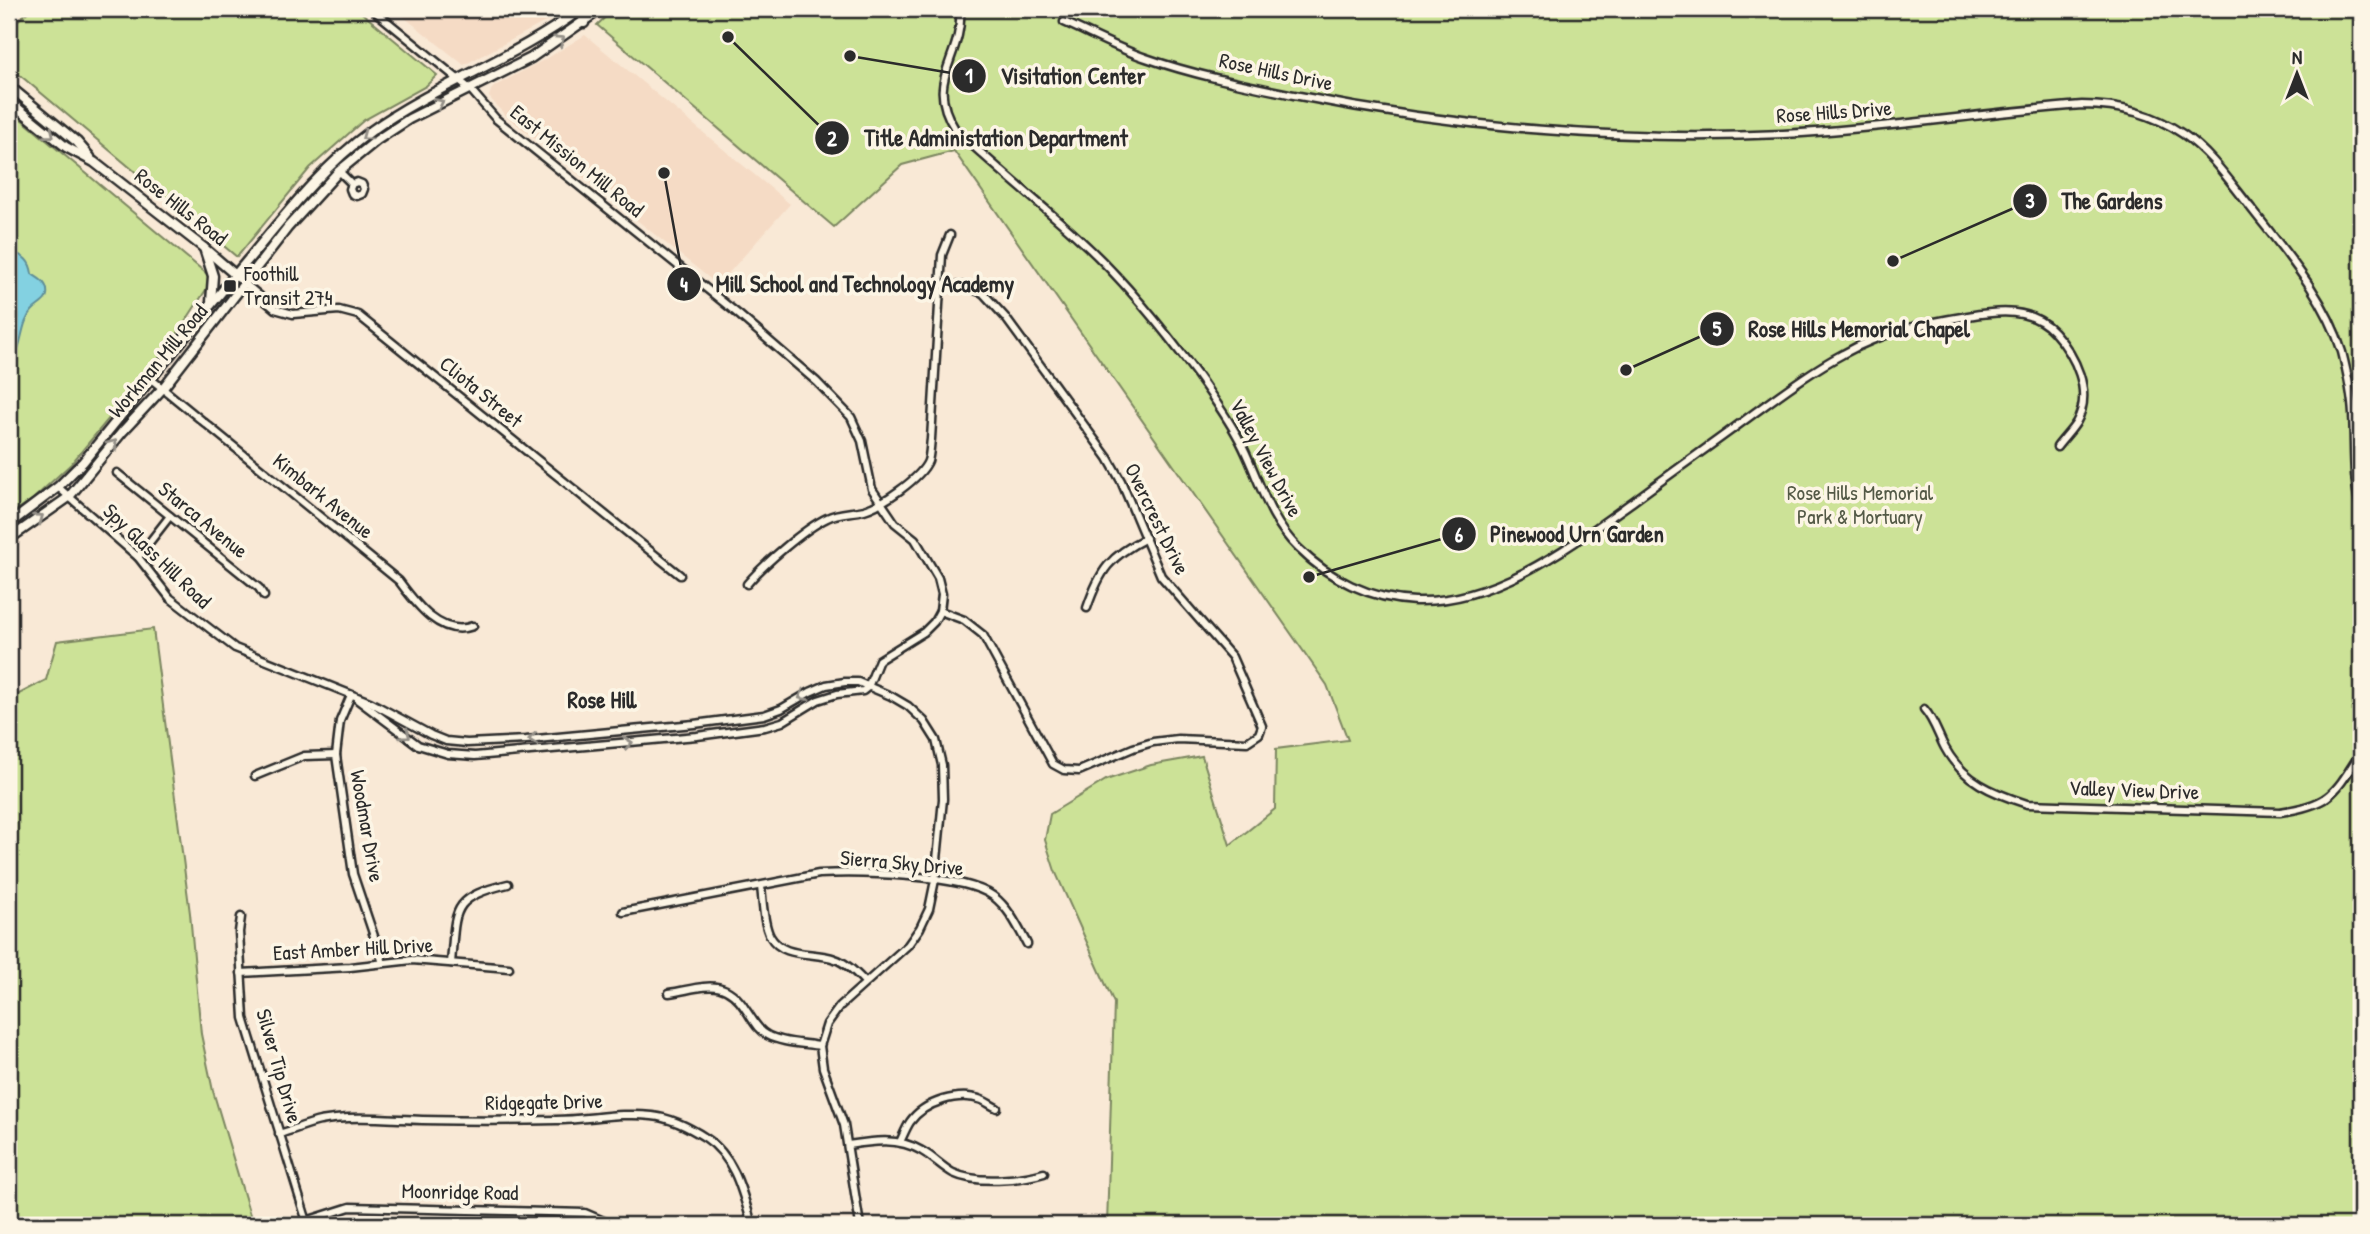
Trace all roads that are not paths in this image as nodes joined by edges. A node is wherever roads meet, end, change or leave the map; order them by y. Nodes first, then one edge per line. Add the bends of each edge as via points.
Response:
1 (372, 9) edge
2 (581, 9) edge
3 (590, 9) edge
4 (601, 9) edge
5 (960, 9) edge
6 (1064, 22) dead end
7 (584, 23) junction
8 (460, 81) junction
9 (9, 86) edge
10 (470, 89) junction
11 (9, 101) edge
12 (94, 162) junction
13 (331, 164) junction
14 (339, 172) junction
15 (350, 182) dead end
16 (296, 218) junction
17 (950, 235) dead end
18 (204, 247) junction
19 (235, 274) junction
20 (243, 282) junction
21 (940, 284) junction
22 (211, 304) junction
23 (150, 379) junction
24 (163, 388) junction
25 (2057, 447) dead end
26 (117, 473) dead end
27 (58, 487) junction
28 (69, 497) junction
29 (880, 502) junction
30 (2361, 510) edge
31 (170, 516) junction
32 (9, 524) edge
33 (1146, 538) junction
34 (9, 539) edge
35 (138, 558) junction
36 (680, 575) dead end
37 (747, 584) dead end
38 (264, 596) dead end
39 (1087, 608) dead end
40 (940, 611) junction
41 (473, 626) dead end
42 (868, 687) junction
43 (351, 695) junction
44 (1924, 709) dead end
45 (2361, 752) edge
46 (336, 755) junction
47 (255, 776) dead end
48 (934, 880) junction
49 (508, 884) dead end
50 (761, 887) junction
51 (624, 912) dead end
52 (241, 917) dead end
53 (1027, 944) dead end
54 (383, 962) junction
55 (451, 962) junction
56 (509, 968) dead end
57 (242, 972) junction
58 (865, 982) junction
59 (669, 993) dead end
60 (820, 1046) junction
61 (996, 1108) dead end
62 (279, 1134) junction
63 (900, 1142) junction
64 (848, 1145) junction
65 (1044, 1173) dead end
66 (307, 1223) edge
67 (613, 1225) edge
68 (752, 1225) edge
69 (860, 1225) edge

1 - 8 street, East Mission Mill Road
2 - 8 main road, Workman Mill Road
3 - 7 main road via 583,15
4 - 7 main road, Workman Mill Road
5 - 25 street, Valley View Drive via 960,28 941,94 955,130 1079,238 1142,306 1218,403 1268,507 1289,537 1327,572 1354,587 1417,601 1455,598 1500,583 1564,551 1822,366 1883,335 1937,321 2019,312 2047,324 2082,376 2078,420
6 - 30 street, Rose Hills Drive via 1155,61 1273,90 1413,115 1536,128 1648,136 1784,134 2090,105 2150,116 2181,132 2212,160 2319,300 2346,371 2353,415 2354,478
10 -> 7 main road, Workman Mill Road via 531,58
8 - 10 street, East Mission Mill Road
8 -> 13 main road, Workman Mill Road via 403,110
9 - 12 main road, Rose Hills Road via 77,142
14 -> 10 main road, Workman Mill Road via 409,119
10 - 29 street, East Mission Mill Road via 496,118 817,382 851,417
11 -> 12 main road, Rose Hills Road via 66,147
12 - 18 main road, Rose Hills Road
13 - 16 main road via 297,205
13 - 19 main road, Workman Mill Road
14 - 15 street
14 - 16 main road, Workman Mill Road
16 - 20 main road, Workman Mill Road
17 - 21 street via 942,255
18 - 19 main road, Rose Hills Road
18 - 22 main road via 213,276
19 - 20 main road, Rose Hills Road
19 - 22 main road, Workman Mill Road
20 - 24 main road, Workman Mill Road
20 - 36 street, Cliota Street via 275,309 293,314 339,310 358,316
21 - 29 street via 928,459 911,481
21 - 33 street, Overcrest Drive via 983,293 1005,317 1108,458
22 - 23 main road, Workman Mill Road
23 - 24 street, Kimbark Avenue
23 - 27 main road, Workman Mill Road
28 -> 24 main road, Workman Mill Road
24 - 41 street, Kimbark Avenue via 399,581 433,618 452,629
26 - 31 street, Starca Avenue
27 - 28 street, Spy Glass Hill Road
27 - 32 main road, Workman Mill Road
34 -> 28 main road, Workman Mill Road
28 - 35 street, Spy Glass Hill Road
29 - 37 street via 865,510 828,517 762,566
29 - 40 street, East Mission Mill Road via 895,523 915,539 938,578
31 - 35 street
31 - 38 street, Starca Avenue
33 - 39 street via 1115,556
33 - 40 street, Overcrest Drive via 1161,576 1232,657 1262,726 1247,742 1153,741 1079,771 1064,770 1053,764 983,635 964,620
35 - 43 street, Spy Glass Hill Road via 170,598 234,648
40 - 42 street via 924,632 878,660
42 -> 43 street, Spy Glass Hill Road via 858,682 827,685 764,715 467,744 431,735
43 -> 42 street, Spy Glass Hill Road via 418,744 475,756 765,727 818,700
42 - 48 street, Spy Glass Hill Road via 908,706 936,740 943,799
43 - 46 street, Woodmar Drive via 340,721
44 - 45 street, Valley View Drive via 1951,760 1969,778 1991,792 2027,804 2302,809 2337,791
46 - 47 street via 304,755
46 - 54 street, Woodmar Drive via 353,874
48 - 50 street, Sierra Sky Drive via 832,874
48 - 53 street, Sierra Sky Drive via 967,885 992,896 1013,918
48 - 58 street, Spy Glass Hill Road via 920,928 908,945
49 - 55 street via 481,890 459,908
50 - 51 street, Sierra Sky Drive
50 - 58 street via 769,934 779,947 836,959
52 - 57 street, Silver Tip Drive
54 - 55 street, East Amber Hill Drive
54 - 57 street, East Amber Hill Drive
55 - 56 street, East Amber Hill Drive
57 - 62 street, Silver Tip Drive via 244,1018
58 - 60 street, Spy Glass Hill Road via 827,1024
59 - 60 street via 715,986 729,989 765,1034
60 - 64 street
61 - 63 street via 967,1097 933,1104 910,1122
62 - 66 street, Silver Tip Drive
62 - 68 street, Ridgegate Drive via 348,1118 586,1120 634,1115 669,1119 708,1139 724,1154 740,1182
63 - 64 street
63 - 65 street via 970,1178 1026,1178
64 - 69 street
66 - 67 street, Moonridge Road via 350,1207 585,1213

